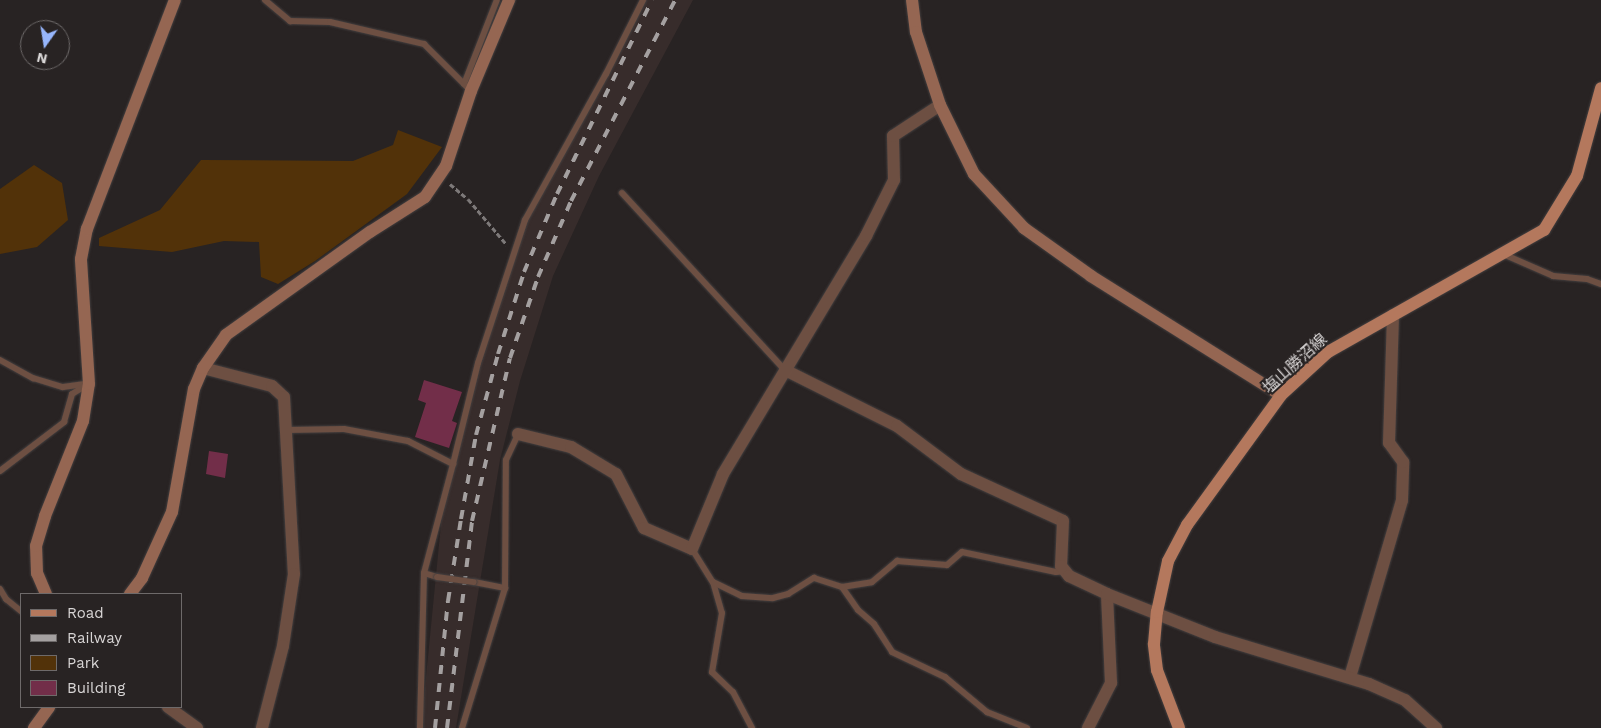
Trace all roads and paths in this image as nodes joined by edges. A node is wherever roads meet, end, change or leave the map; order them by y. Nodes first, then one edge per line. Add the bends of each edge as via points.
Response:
1 (175, 0) edge
2 (497, 0) edge
3 (510, 0) edge
4 (643, 0) edge
5 (912, 0) edge
6 (267, 1) edge
7 (468, 88) junction
8 (1601, 88) edge
9 (940, 105) junction
10 (440, 176) junction
11 (622, 192) dead end
12 (514, 252) junction
13 (1503, 254) junction
14 (1601, 284) edge
15 (1393, 314) junction
16 (0, 360) edge
17 (203, 368) junction
18 (784, 370) junction
19 (89, 384) junction
20 (1281, 396) junction
21 (286, 430) junction
22 (518, 434) joint
23 (453, 464) junction
24 (0, 471) edge
25 (692, 549) junction
26 (1065, 571) junction
27 (424, 573) junction
28 (713, 582) junction
29 (842, 587) junction
30 (505, 588) junction
31 (0, 589) edge
32 (46, 593) edge
33 (131, 593) edge
34 (1108, 594) junction
35 (20, 610) edge
36 (1157, 612) junction
37 (1350, 677) junction
38 (48, 708) edge
39 (169, 708) edge
40 (34, 728) edge
41 (197, 728) edge
42 (262, 728) edge
43 (420, 728) edge
44 (462, 728) edge
45 (752, 728) edge
46 (1027, 728) edge
47 (1088, 728) edge
48 (1179, 728) edge
49 (1436, 728) edge

1 - 19 street via 86,229 80,259
2 - 7 lane
3 - 7 street
4 - 12 lane via 525,220
5 - 9 street via 916,32
6 - 7 lane via 290,21 330,22 424,44
7 - 10 street via 446,166
8 - 13 main road, 塩山勝沼線 via 1577,176 1544,230
9 - 18 street via 893,136 894,180 866,236
9 - 20 street via 974,174 1024,228 1091,276
10 - 12 path via 468,199
10 - 17 street via 425,197 370,232 226,335
11 - 18 lane
12 - 23 lane via 478,363
13 - 14 lane via 1553,276 1587,279
13 - 15 main road, 塩山勝沼線
15 - 20 main road, 塩山勝沼線 via 1328,352
15 - 37 street via 1389,443 1403,462 1402,500
16 - 19 lane via 33,378 63,387
17 - 21 street via 272,386 284,397
17 - 33 street via 194,389 172,512 142,578
18 - 25 street via 723,474
18 - 26 street via 897,426 961,474 1063,521 1061,566
19 - 24 lane via 72,394 64,422
19 - 32 street via 83,422 36,546 37,573
20 - 36 main road, 塩山勝沼線 via 1187,525 1168,561
21 - 23 lane via 344,429 408,441
21 - 42 street via 294,574 283,646
22 - 25 street via 571,447 616,474 644,528
22 - 30 lane via 506,460
23 - 27 lane
25 - 28 lane
26 - 29 lane via 1056,572 962,552 947,564 934,566 897,561 872,582
26 - 34 street
27 - 30 lane, bridge
27 - 43 lane
28 - 29 lane via 757,598 788,594 814,578
28 - 45 lane via 722,613 712,672 733,692
29 - 46 lane via 858,610 874,624 892,652 945,677 987,712
30 - 44 lane
31 - 35 lane
34 - 36 street
34 - 47 street via 1111,683
36 - 37 street via 1215,637
36 - 48 main road, 塩山勝沼線 via 1154,644 1157,670
37 - 49 street via 1405,700
38 - 40 street
39 - 41 street

